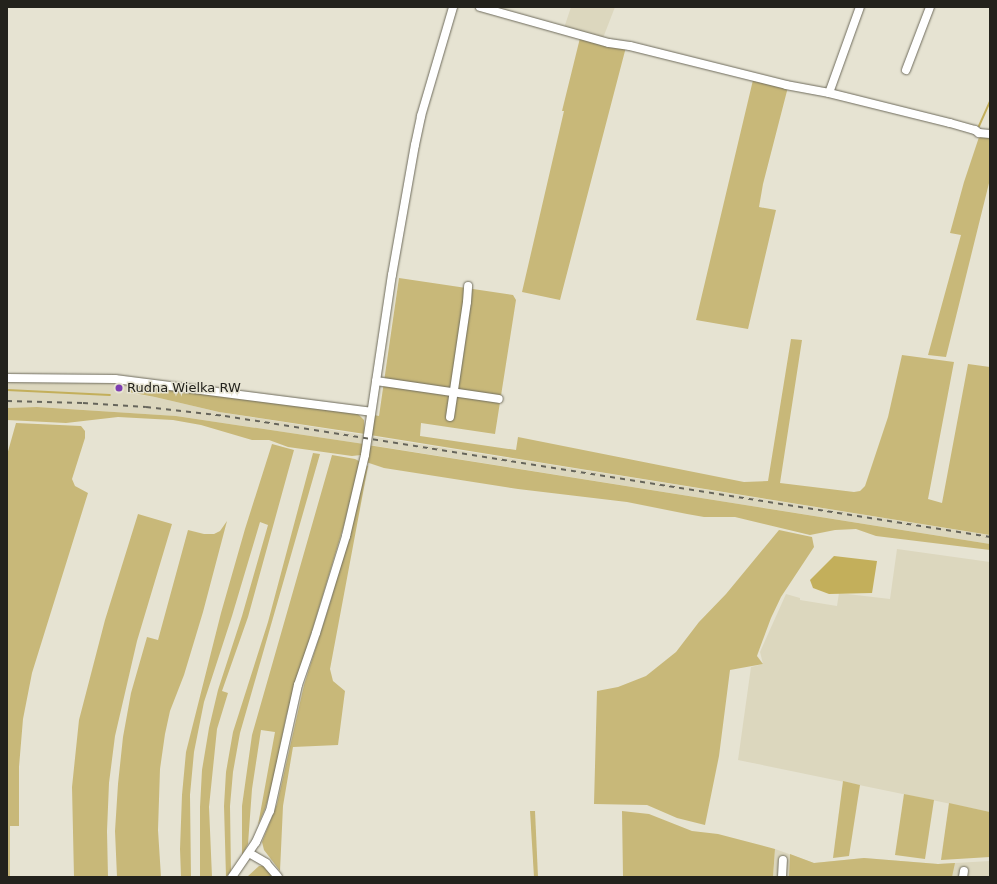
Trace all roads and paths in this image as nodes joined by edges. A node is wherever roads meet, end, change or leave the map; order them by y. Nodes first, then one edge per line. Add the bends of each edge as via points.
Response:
1 (453, 7) edge
2 (480, 7) edge
3 (860, 7) edge
4 (930, 7) edge
5 (906, 70) dead end
6 (829, 93) junction
7 (990, 134) edge
8 (468, 286) dead end
9 (7, 378) edge
10 (376, 381) junction
11 (454, 392) junction
12 (499, 399) dead end
13 (371, 412) junction
14 (450, 417) dead end
15 (249, 853) junction
16 (783, 860) dead end
17 (232, 877) edge
18 (278, 877) edge
19 (782, 877) edge

1 - 10 street via 423,109 415,146
2 - 6 street via 609,43
3 - 6 street
4 - 5 street
6 - 7 street
8 - 11 street
9 - 13 street via 115,379
10 - 11 street
10 - 13 street
11 - 12 street
11 - 14 street
13 - 15 street via 365,455 346,536 298,685 270,811
15 - 17 street
15 - 18 street via 266,863
16 - 19 street

